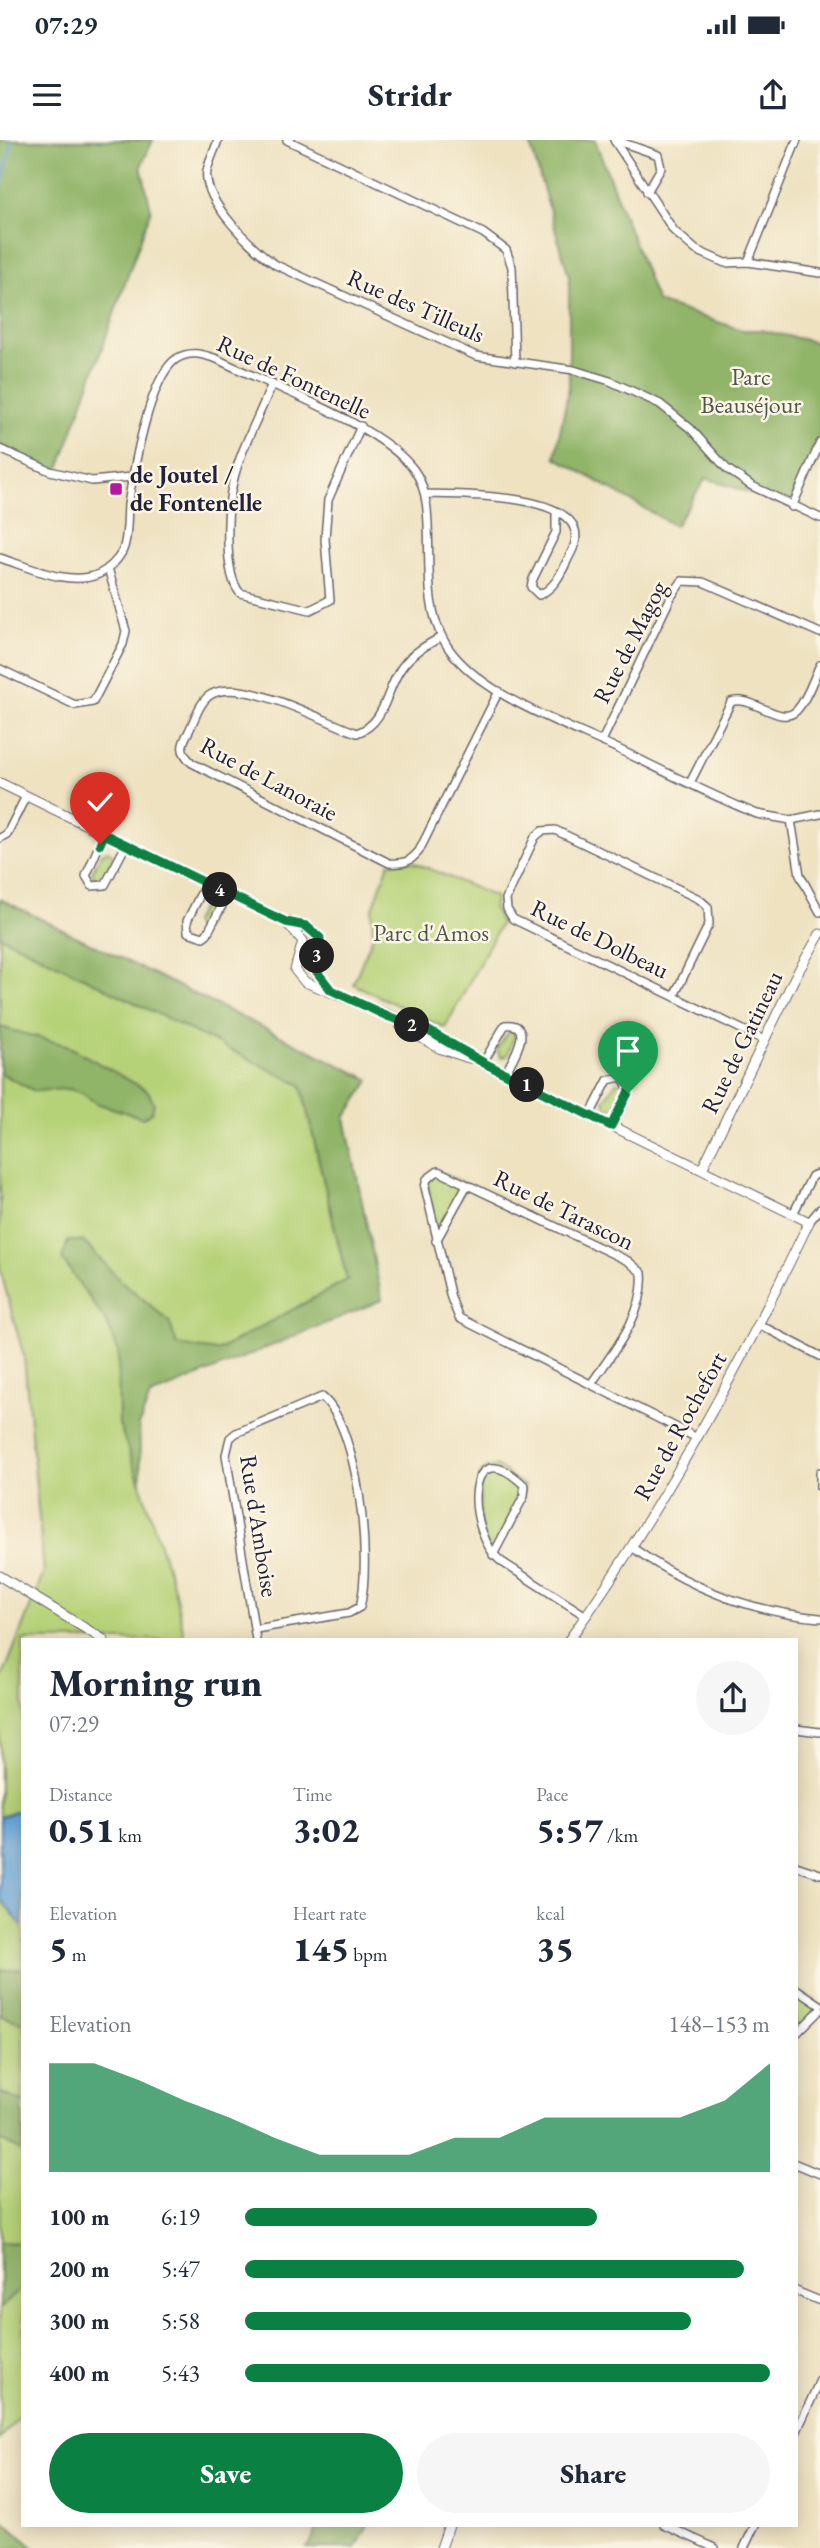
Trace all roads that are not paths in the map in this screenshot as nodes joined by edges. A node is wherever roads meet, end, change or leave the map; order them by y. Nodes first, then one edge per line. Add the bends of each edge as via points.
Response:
1 (218, 140) edge
2 (287, 140) edge
3 (614, 140) edge
4 (797, 140) edge
5 (646, 192) junction
6 (748, 262) junction
7 (820, 273) edge
8 (515, 362) junction
9 (271, 386) junction
10 (361, 426) junction
11 (820, 443) edge
12 (0, 449) edge
13 (132, 477) junction
14 (425, 494) junction
15 (792, 507) junction
16 (556, 513) junction
17 (820, 518) edge
18 (0, 558) edge
19 (108, 568) junction
20 (820, 633) edge
21 (441, 637) junction
22 (820, 665) edge
23 (0, 669) edge
24 (499, 691) junction
25 (602, 741) junction
26 (690, 783) junction
27 (1, 787) edge
28 (26, 796) junction
29 (820, 814) edge
30 (791, 820) junction
31 (104, 834) junction
32 (0, 838) edge
33 (126, 845) junction
34 (206, 883) junction
35 (228, 894) junction
36 (820, 912) edge
37 (286, 922) junction
38 (820, 934) edge
39 (331, 990) junction
40 (674, 996) junction
41 (764, 1040) junction
42 (484, 1063) junction
43 (505, 1074) junction
44 (590, 1115) junction
45 (611, 1126) junction
46 (702, 1169) junction
47 (820, 1173) edge
48 (467, 1185) junction
49 (820, 1209) edge
50 (793, 1214) junction
51 (809, 1222) junction
52 (436, 1241) junction
53 (758, 1324) junction
54 (820, 1356) edge
55 (591, 1384) junction
56 (697, 1438) junction
57 (820, 1472) edge
58 (820, 1487) edge
59 (633, 1548) junction
60 (493, 1555) junction
61 (0, 1576) edge
62 (586, 1616) junction
63 (820, 1618) edge
64 (256, 1629) junction
65 (100, 1638) edge
66 (256, 1638) edge
67 (570, 1638) edge
68 (798, 1729) edge
69 (820, 1732) edge
70 (798, 1867) edge
71 (820, 1874) edge
72 (798, 1991) edge
73 (820, 2008) edge
74 (798, 2032) edge
75 (798, 2165) edge
76 (820, 2175) edge
77 (798, 2292) edge
78 (820, 2301) edge
79 (820, 2380) edge
80 (798, 2429) edge
81 (448, 2527) edge
82 (668, 2527) edge
83 (754, 2527) edge
84 (441, 2548) edge
85 (715, 2548) edge
86 (744, 2548) edge

1 - 8 street, Rue des Tilleuls via 207,170 209,189 257,252 276,265 476,355
2 - 8 street via 483,233 506,250 512,267
3 - 5 street
3 - 5 street via 658,155 661,168
4 - 6 street
5 - 6 street via 674,231 696,250 725,263
6 - 7 street
8 - 15 street, Rue des Tilleuls via 574,370 660,404 691,429 727,469
9 - 10 street, Rue de Fontenelle
9 - 10 street via 233,482 230,578 240,593 310,610 330,600 325,539 328,500
9 - 13 street, Rue de Fontenelle via 194,352 175,360 146,416
10 - 14 street, Rue de Fontenelle via 401,456 415,471
11 - 15 street
12 - 13 street via 50,471 92,481
13 - 19 street, Rue de Fontenelle via 122,551
14 - 16 street via 501,495
14 - 21 street, Rue de Fontenelle via 427,566
15 - 17 street, Rue des Tilleuls
16 - 16 street via 556,532 531,587 539,595 551,590 577,542 575,527
18 - 19 street via 67,578 87,578
19 - 23 street via 126,631 124,644 93,702 75,705
20 - 25 street, Rue de Magog via 703,582 682,581
21 - 24 street, Rue de Fontenelle via 478,680
21 - 24 street, Rue de Lanoraie via 401,667 368,729 356,733 252,692 220,691 205,700 181,745 183,754 192,763 389,863 401,864 419,851
22 - 26 street via 799,707 790,715 744,700 730,702
24 - 25 street, Rue de Fontenelle
25 - 26 street, Rue de Fontenelle
26 - 30 street, Rue de Fontenelle via 757,814
27 - 28 street
28 - 31 street
28 - 32 street via 7,834
29 - 30 street, Rue de Fontenelle
30 - 36 street via 800,875
31 - 33 street
31 - 33 street via 86,876 92,886 106,885
33 - 34 street
34 - 35 street
34 - 35 street via 187,923 193,936 207,934
35 - 37 street
37 - 39 street via 306,926 318,935 321,945 314,968
37 - 39 street via 303,941 297,975 312,986
38 - 41 street, Rue de Gatineau
39 - 42 street via 387,1016 439,1048
40 - 40 street, Rue de Dolbeau via 709,924 708,907 555,830 542,831 506,899 513,919
40 - 41 street, Rue de Dolbeau
41 - 46 street, Rue de Gatineau
42 - 43 street
42 - 43 street via 502,1026 516,1026 522,1038
43 - 44 street
44 - 45 street
44 - 45 street via 608,1080 621,1077 629,1090
45 - 46 street
46 - 50 street
47 - 50 street via 812,1176
48 - 52 street, Rue de Tarascon
48 - 52 street, Rue de Tarascon via 438,1171 427,1180
48 - 55 street, Rue de Tarascon via 628,1261 642,1273 644,1293
49 - 51 street
50 - 51 street
51 - 53 street, Rue de Rochefort
52 - 55 street, Rue de Tarascon via 459,1318
53 - 54 street
53 - 56 street, Rue de Rochefort
55 - 56 street, Rue de Tarascon
56 - 59 street, Rue de Rochefort
57 - 58 street
59 - 62 street, Rue de Rochefort
59 - 63 street via 712,1594
60 - 60 street via 480,1529 476,1487 480,1474 496,1466 526,1486
60 - 62 street
61 - 65 street
62 - 67 street, Rue de Rochefort
64 - 64 street, Rue d'Amboise via 227,1444 236,1433 322,1396 340,1420 358,1482 363,1521 360,1607 349,1613
64 - 66 street, Rue d'Amboise
68 - 69 street
70 - 71 street
72 - 73 street
73 - 74 street
75 - 76 street
77 - 78 street
79 - 80 street
81 - 84 street
82 - 85 street
83 - 86 street

